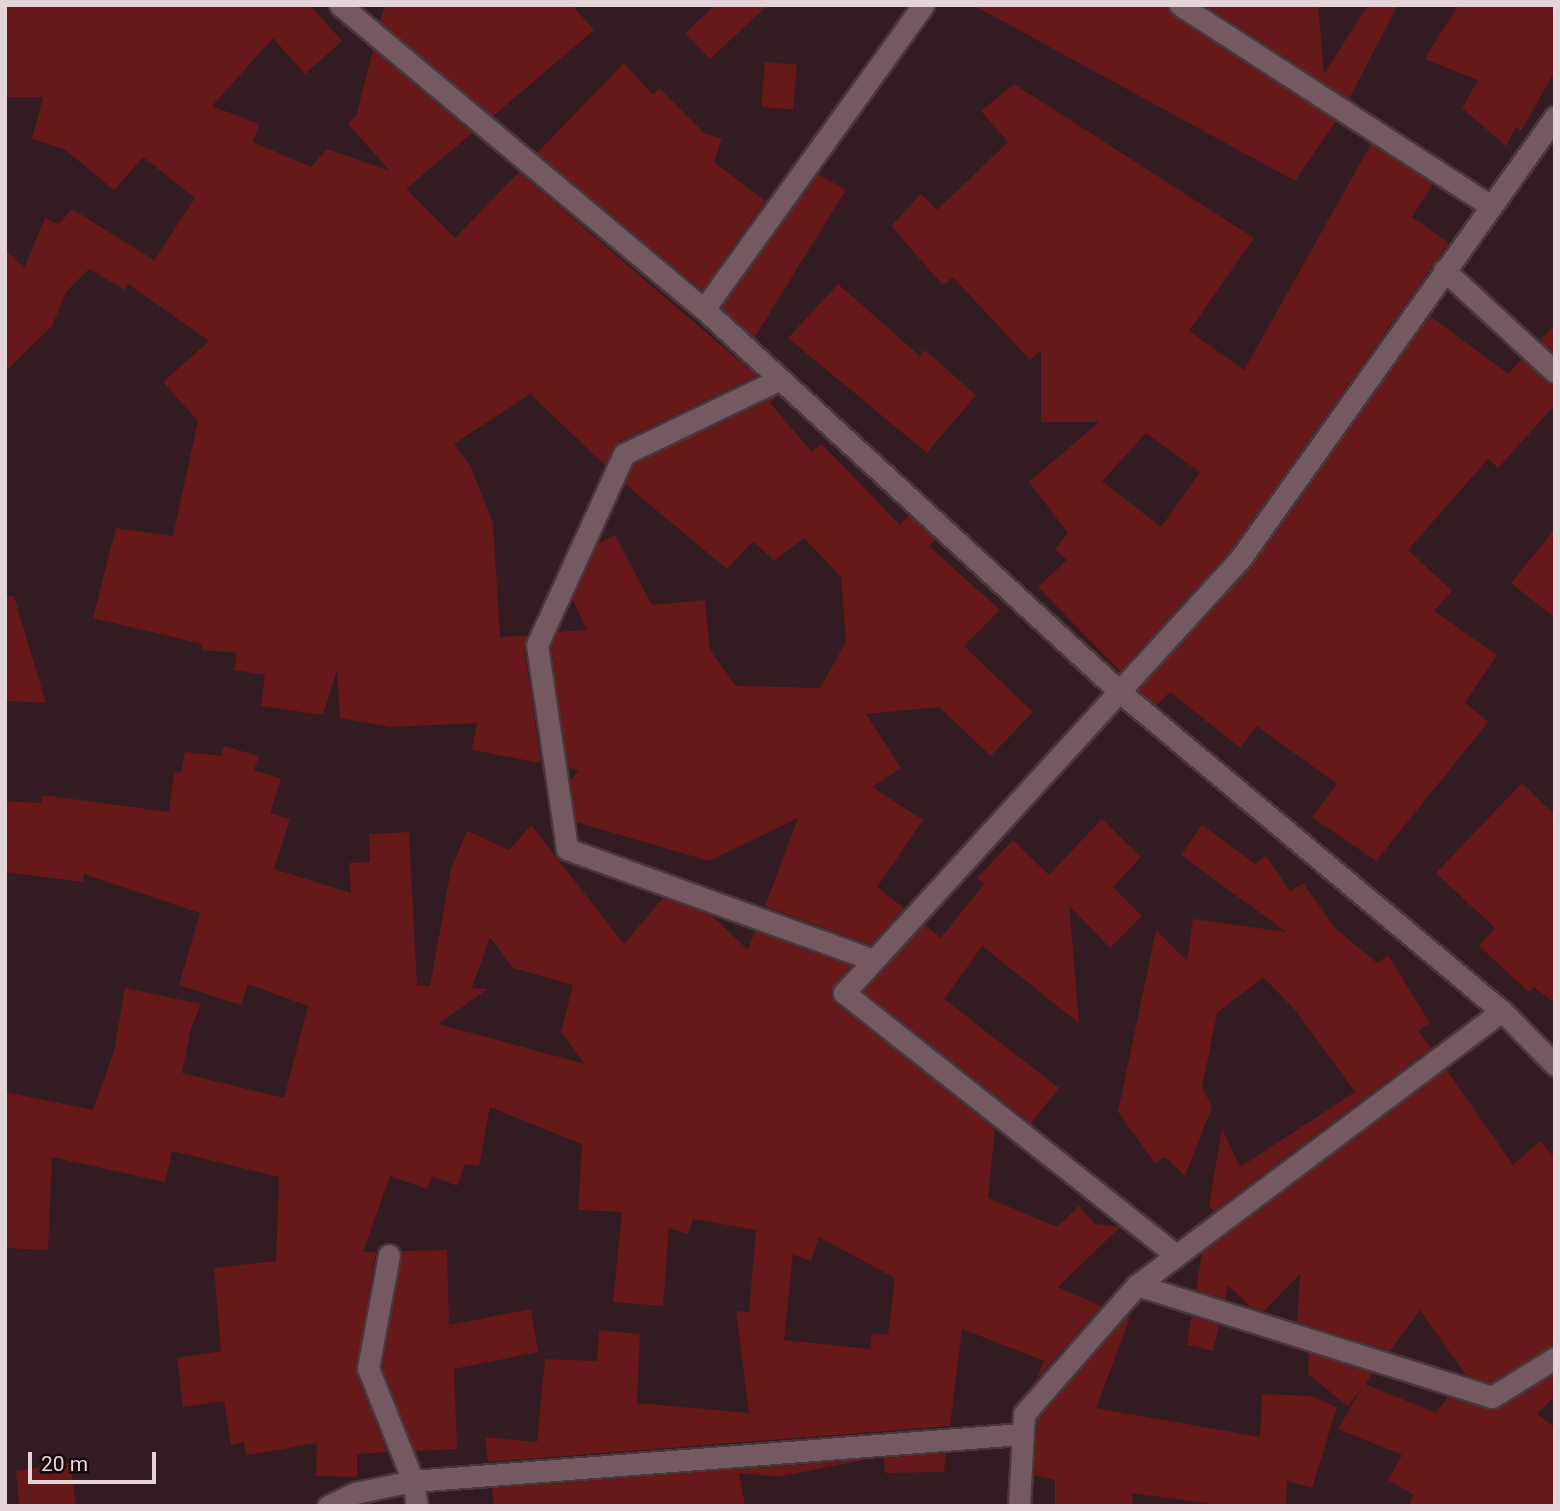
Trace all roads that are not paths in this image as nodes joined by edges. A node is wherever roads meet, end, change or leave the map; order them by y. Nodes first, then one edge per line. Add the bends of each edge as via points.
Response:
1 (340, 5) edge
2 (923, 5) edge
3 (1180, 5) edge
4 (1555, 117) edge
5 (1491, 206) junction
6 (1444, 270) junction
7 (704, 309) junction
8 (1555, 372) edge
9 (780, 379) junction
10 (1119, 692) junction
11 (874, 960) junction
12 (1502, 1011) junction
13 (1555, 1065) edge
14 (388, 1255) dead end
15 (1176, 1255) junction
16 (1137, 1285) junction
17 (1555, 1359) edge
18 (1021, 1434) junction
19 (413, 1480) junction
20 (328, 1506) edge
21 (417, 1506) edge
22 (1019, 1506) edge

1 - 7 street
2 - 7 street
3 - 5 street
4 - 5 street
5 - 6 street
6 - 8 street
6 - 10 street via 1240,559
7 - 9 street
9 - 10 street
9 - 11 street via 624,454 537,645 567,849
10 - 11 street
10 - 12 street
11 - 15 street via 844,993
12 - 13 street
12 - 15 street
14 - 19 street via 368,1368
15 - 16 street
16 - 17 street via 1493,1396
16 - 18 street via 1024,1414
18 - 19 street
18 - 22 street
19 - 20 street via 355,1493
19 - 21 street

